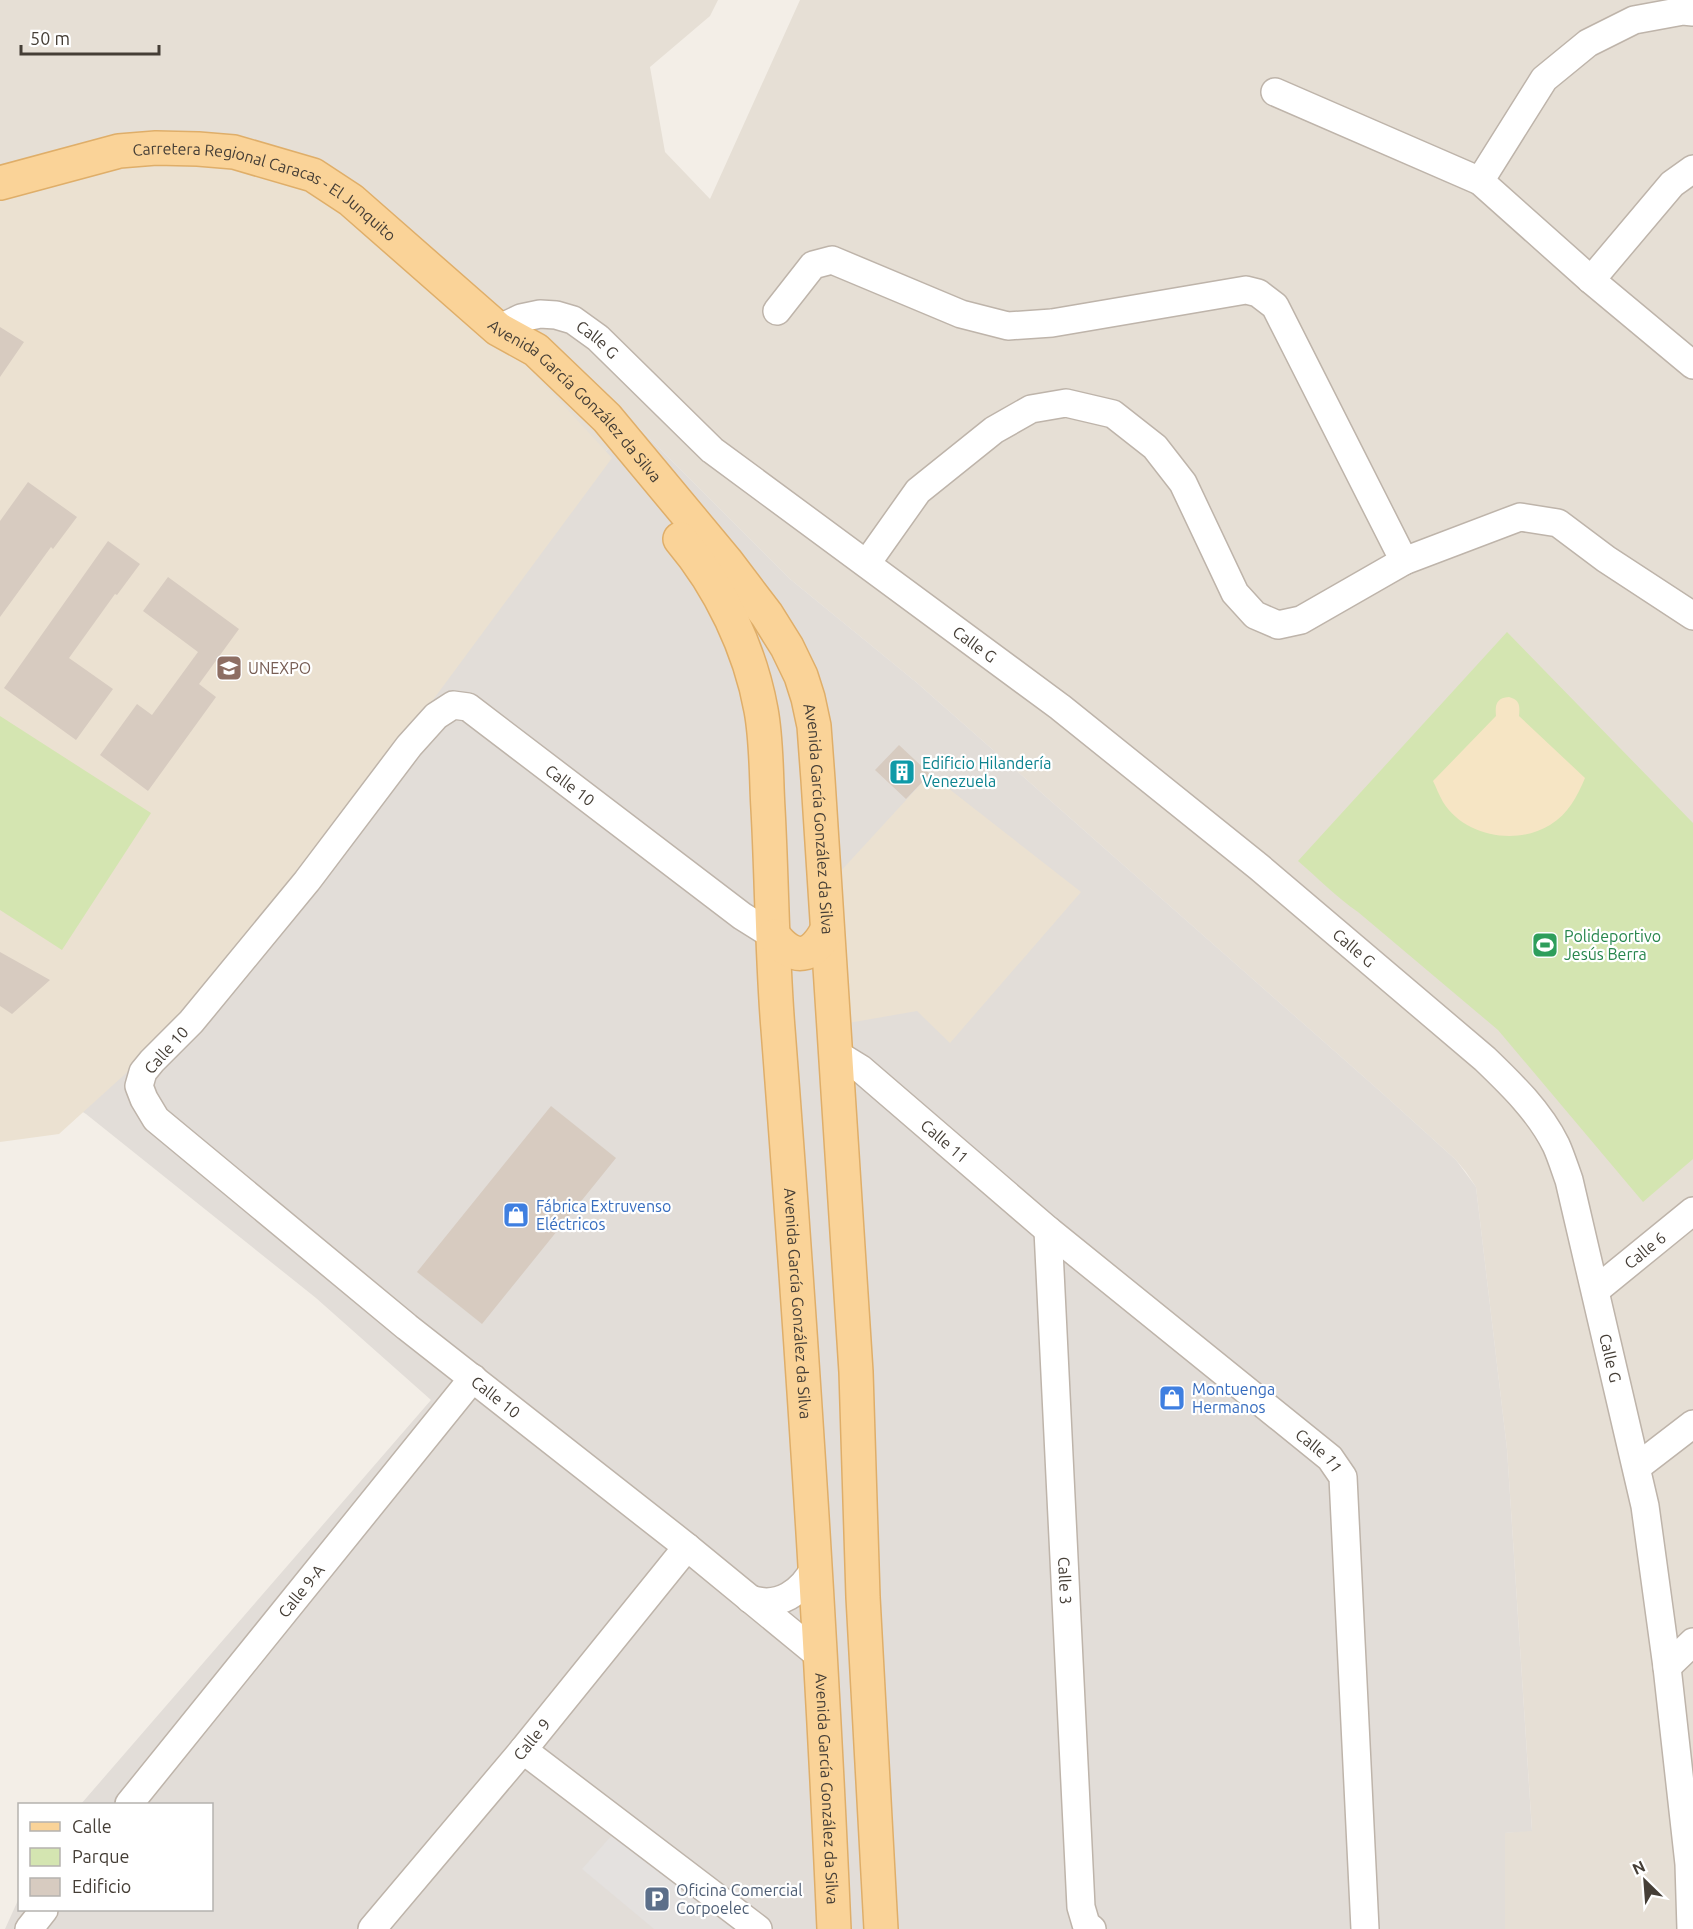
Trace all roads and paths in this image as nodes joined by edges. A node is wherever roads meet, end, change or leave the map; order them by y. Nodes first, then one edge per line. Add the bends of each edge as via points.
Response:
1 (1693, 12) edge
2 (1275, 92) dead end
3 (1693, 169) edge
4 (1480, 181) junction
5 (0, 183) edge
6 (1591, 280) junction
7 (777, 311) dead end
8 (498, 329) junction
9 (1693, 365) edge
10 (1404, 561) junction
11 (867, 563) junction
12 (1693, 616) edge
13 (827, 930) junction
14 (774, 936) junction
15 (830, 981) junction
16 (775, 989) junction
17 (844, 1067) junction
18 (1693, 1211) edge
19 (1048, 1230) junction
20 (1596, 1290) junction
21 (473, 1378) junction
22 (1693, 1424) edge
23 (1636, 1467) junction
24 (687, 1547) junction
25 (815, 1567) junction
26 (750, 1599) junction
27 (1693, 1642) edge
28 (821, 1657) junction
29 (1667, 1667) junction
30 (523, 1750) junction
31 (130, 1803) edge
32 (1690, 1848) edge
33 (43, 1911) edge
34 (833, 1926) edge
35 (29, 1929) edge
36 (372, 1929) edge
37 (758, 1929) edge
38 (881, 1929) edge
39 (1092, 1929) edge
40 (1365, 1929) edge
41 (1691, 1929) edge

1 - 4 street via 1634,20 1588,43 1544,79
2 - 4 street
3 - 6 street via 1671,184
4 - 6 street
5 - 8 main road, Carretera Regional Caracas - El Junquito via 119,152 156,148 234,152 314,175 351,200
6 - 9 street
7 - 10 street via 813,265 832,260 961,314 1008,326 1052,323 1246,290 1258,293 1275,306
8 - 11 street, Calle G via 540,314 573,320 598,338 712,450
8 - 13 main road, Avenida García González da Silva via 536,350 607,418 726,561 787,647 801,676 813,726
8 - 14 main road, Avenida García González da Silva via 690,550 735,628 752,669 762,713
10 - 11 street via 1301,620 1278,625 1255,615 1235,593 1183,483 1155,447 1113,414 1066,403 1031,409 994,430 918,491
10 - 12 street via 1520,517 1558,523
11 - 20 street, Calle G via 1060,707 1259,867 1515,1088 1556,1146 1569,1180
13 - 14 main road via 811,952 792,951
13 - 15 main road, Avenida García González da Silva
14 - 16 main road, Avenida García González da Silva
14 - 21 street, Calle 10 via 742,916 468,707 453,705 436,716 409,746 280,914 191,1022 143,1072 139,1086 156,1119
15 - 16 main road via 816,973 799,971
15 - 17 main road, Avenida García González da Silva
16 - 25 main road, Avenida García González da Silva
17 - 19 street, Calle 11
17 - 38 main road, Avenida García González da Silva via 863,1597
18 - 20 street, Calle 6
19 - 39 street, Calle 3 via 1081,1907 1086,1924
19 - 40 street, Calle 11 via 1330,1458 1343,1477
20 - 23 street, Calle G
21 - 24 street, Calle 10
21 - 31 street, Calle 9-A
22 - 23 street
23 - 29 street, Calle G
24 - 26 street, Calle 10
24 - 30 street, Calle 9
25 - 26 street via 798,1590 777,1602
25 - 28 main road, Avenida García González da Silva
26 - 28 street, Calle 10
27 - 29 street
28 - 34 main road, Avenida García González da Silva
29 - 32 street, Calle G
30 - 36 street, Calle 9
30 - 37 street
32 - 41 street, Calle G
33 - 35 street

